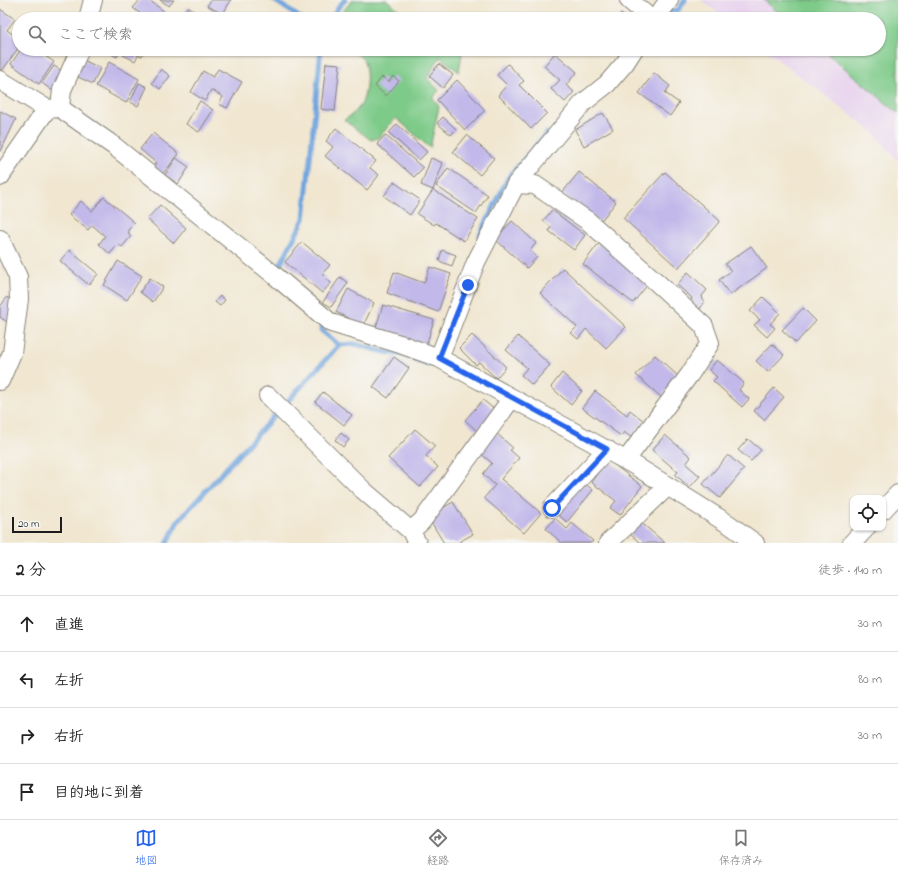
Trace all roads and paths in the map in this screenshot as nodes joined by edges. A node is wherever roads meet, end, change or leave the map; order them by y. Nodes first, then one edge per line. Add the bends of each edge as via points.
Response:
1 (93, 0) edge
2 (629, 0) edge
3 (669, 0) edge
4 (90, 12) edge
5 (643, 12) edge
6 (660, 12) edge
7 (77, 56) edge
8 (630, 56) edge
9 (0, 80) edge
10 (54, 109) junction
11 (0, 177) edge
12 (516, 184) junction
13 (0, 239) edge
14 (439, 358) junction
15 (0, 381) edge
16 (268, 396) dead end
17 (512, 398) junction
18 (607, 449) junction
19 (626, 460) junction
20 (668, 486) junction
21 (898, 494) edge
22 (886, 507) edge
23 (552, 508) dead end
24 (863, 531) edge
25 (414, 537) edge
26 (608, 543) edge
27 (754, 543) edge
28 (852, 543) edge

1 - 4 street
2 - 5 street
3 - 6 street
7 - 10 street
8 - 12 street via 607,84 583,102
9 - 10 street
10 - 11 street
10 - 14 street via 114,146 331,323
12 - 14 street via 476,262
12 - 19 street via 535,185 588,221 704,326 710,343
13 - 15 street via 18,277 19,299 12,353
14 - 17 street
16 - 25 street
17 - 18 street
17 - 25 street via 422,521
18 - 19 street
18 - 23 street
19 - 20 street
20 - 26 street
20 - 27 street
21 - 22 street
24 - 28 street

